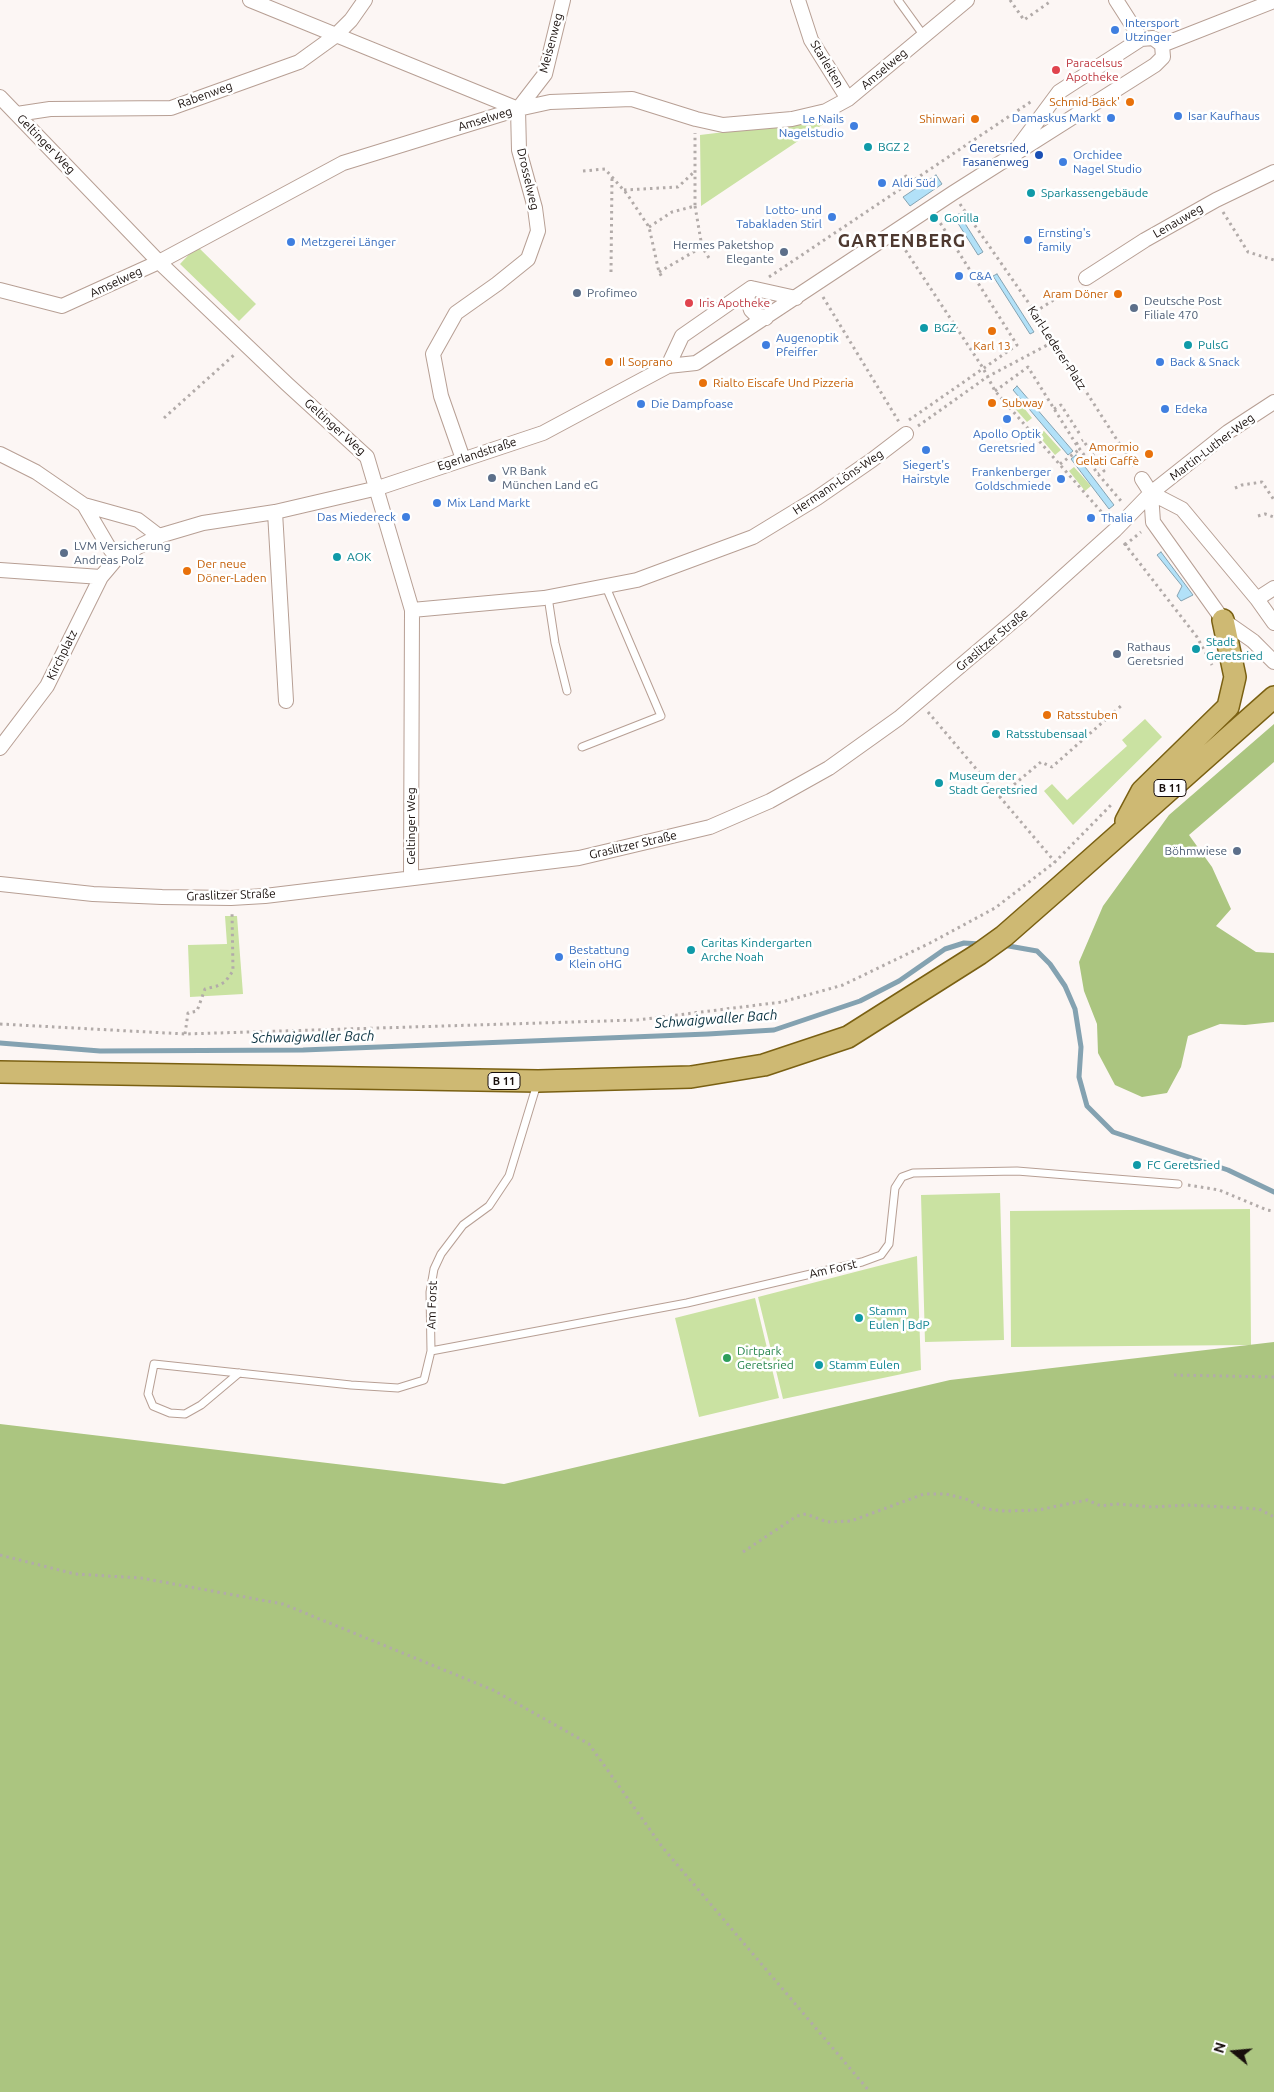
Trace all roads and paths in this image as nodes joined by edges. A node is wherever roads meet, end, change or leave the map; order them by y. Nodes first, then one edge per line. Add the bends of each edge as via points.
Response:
1 (250, 0) edge
2 (365, 0) edge
3 (563, 0) edge
4 (798, 0) edge
5 (898, 0) edge
6 (967, 0) edge
7 (1010, 0) edge
8 (1116, 0) edge
9 (1274, 0) edge
10 (1051, 1) dead end
11 (335, 36) junction
12 (924, 36) junction
13 (1142, 39) junction
14 (1162, 45) junction
15 (1058, 92) junction
16 (1040, 96) dead end
17 (0, 97) edge
18 (848, 99) junction
19 (518, 109) junction
20 (17, 114) junction
21 (694, 118) junction
22 (1071, 120) junction
23 (1013, 154) junction
24 (584, 171) dead end
25 (695, 172) junction
26 (1274, 172) edge
27 (905, 175) dead end
28 (612, 177) junction
29 (910, 182) junction
30 (624, 190) junction
31 (1216, 200) junction
32 (695, 206) junction
33 (961, 206) dead end
34 (939, 220) dead end
35 (649, 227) junction
36 (902, 245) dead end
37 (702, 247) junction
38 (708, 258) dead end
39 (1274, 260) edge
40 (158, 262) junction
41 (611, 272) dead end
42 (659, 272) junction
43 (662, 277) dead end
44 (1086, 278) dead end
45 (752, 288) junction
46 (0, 290) edge
47 (823, 296) dead end
48 (796, 298) junction
49 (1056, 299) dead end
50 (1035, 312) junction
51 (766, 318) junction
52 (1053, 342) junction
53 (245, 344) junction
54 (668, 366) junction
55 (983, 368) junction
56 (987, 377) junction
57 (995, 391) junction
58 (1274, 402) edge
59 (1054, 409) junction
60 (164, 418) dead end
61 (897, 418) dead end
62 (907, 427) junction
63 (1083, 439) junction
64 (1076, 444) junction
65 (1080, 449) junction
66 (0, 454) edge
67 (463, 459) junction
68 (1060, 464) junction
69 (1098, 474) junction
70 (1142, 479) joint
71 (378, 488) junction
72 (1235, 488) dead end
73 (1151, 493) junction
74 (1274, 500) edge
75 (1121, 501) dead end
76 (84, 505) junction
77 (275, 512) junction
78 (1105, 516) dead end
79 (1258, 516) dead end
80 (1274, 517) edge
81 (159, 536) junction
82 (1125, 545) dead end
83 (117, 558) junction
84 (0, 570) edge
85 (101, 578) junction
86 (606, 587) junction
87 (1274, 588) edge
88 (548, 597) junction
89 (1258, 599) junction
90 (412, 610) junction
91 (1223, 620) junction
92 (1274, 623) edge
93 (1274, 662) edge
94 (1215, 671) dead end
95 (567, 691) dead end
96 (1274, 697) edge
97 (286, 701) dead end
98 (919, 702) junction
99 (1121, 706) dead end
100 (582, 747) dead end
101 (0, 748) edge
102 (999, 797) junction
103 (1116, 800) dead end
104 (1122, 830) junction
105 (1055, 862) junction
106 (411, 877) junction
107 (0, 884) edge
108 (231, 898) junction
109 (0, 1024) edge
110 (185, 1034) junction
111 (0, 1072) edge
112 (538, 1081) junction
113 (1178, 1184) joint
114 (1274, 1211) edge
115 (431, 1351) junction
116 (239, 1373) junction
117 (1174, 1375) dead end
118 (1274, 1377) edge
119 (1274, 1517) edge
120 (743, 1552) dead end
121 (0, 1555) edge
122 (870, 2092) edge

1 - 11 street
2 - 11 street, Rabenweg
3 - 19 street, Meisenweg via 545,74
4 - 18 street, Starleiten via 811,40
5 - 12 lane
6 - 12 street, Amselweg
7 - 10 path via 1024,20
8 - 13 street
9 - 14 street
11 - 19 street
11 - 20 street, Rabenweg via 298,62 171,108 50,109
12 - 18 street, Amselweg
13 - 14 street via 1153,38
13 - 15 street, Egerlandstraße
14 - 22 street, Egerlandstraße via 1164,51 1160,62
15 - 22 street via 1056,112
15 - 23 street, Egerlandstraße
16 - 29 path
17 - 20 street, Geltinger Weg
18 - 21 street, Amselweg via 826,110 792,119 723,125
19 - 21 street, Amselweg via 550,102 632,99
19 - 40 street, Amselweg via 343,163
19 - 67 street, Drosselweg via 519,150 538,231 528,259 456,313 433,354 441,396
20 - 40 street, Geltinger Weg
21 - 25 path
22 - 23 street, Egerlandstraße
23 - 48 street, Egerlandstraße
24 - 28 path via 605,169
25 - 30 path via 678,187
25 - 32 path
26 - 31 street, Lenauweg
27 - 29 path
28 - 30 path
28 - 41 path
29 - 45 path
30 - 35 path
31 - 39 path via 1248,252
31 - 44 street, Lenauweg
32 - 35 path via 672,212
32 - 37 path
33 - 50 path, Karl-Lederer-Platz
34 - 55 path via 1017,345
35 - 42 path
36 - 55 path
37 - 38 path
37 - 42 path
40 - 46 street, Amselweg via 62,306
40 - 53 street, Geltinger Weg
42 - 43 path
45 - 48 street
45 - 51 street via 748,298 751,310
45 - 54 street via 682,336
47 - 61 path
48 - 51 street, Egerlandstraße
49 - 50 path
50 - 52 path, Karl-Lederer-Platz
51 - 54 street, Egerlandstraße via 696,364
52 - 56 path
52 - 70 path, Karl-Lederer-Platz
53 - 60 path
53 - 71 street, Geltinger Weg via 367,457
54 - 67 street, Egerlandstraße via 543,433
55 - 56 path
55 - 62 path
56 - 57 path
56 - 62 path
57 - 59 path via 1028,367
57 - 68 path
58 - 73 street, Martin-Luther-Weg via 1228,432
59 - 63 path via 1061,405
59 - 64 path
62 - 86 street, Hermann-Löns-Weg via 872,460 752,537 637,580
63 - 64 path
63 - 69 path via 1104,471
64 - 65 path
65 - 68 path
65 - 69 path
66 - 76 street via 36,472
67 - 71 street, Egerlandstraße
68 - 78 path
69 - 75 path
70 - 73 street
71 - 77 street, Egerlandstraße
71 - 90 street, Geltinger Weg
72 - 74 path via 1262,482
73 - 89 street via 1182,509
73 - 91 street via 1153,522
73 - 98 street, Graslitzer Straße via 1024,612
76 - 81 street via 138,520
76 - 83 street
77 - 81 street, Egerlandstraße via 203,524
77 - 97 street
79 - 80 path
81 - 83 street, Egerlandstraße
82 - 94 path via 1197,637
83 - 85 street, Kirchplatz
84 - 85 street
85 - 101 street, Kirchplatz via 47,686
86 - 88 street, Hermann-Löns-Weg
86 - 100 lane via 661,716
87 - 89 street
88 - 90 street, Hermann-Löns-Weg
88 - 95 lane
89 - 92 street
90 - 106 street, Geltinger Weg
91 - 93 street via 1253,641
91 - 104 main road via 1235,677 1228,707 1142,791
96 - 104 main road, B 11
98 - 102 path
98 - 106 street, Graslitzer Straße via 829,768 770,801 710,827 579,858
99 - 102 path via 1052,767 1040,762
102 - 105 path
103 - 105 path
104 - 112 main road, B 11 via 1004,936 848,1037 764,1064 691,1077
105 - 110 path via 995,908 930,943 843,985 782,1002 637,1020
106 - 108 street, Graslitzer Straße
107 - 108 street, Graslitzer Straße via 93,894
108 - 110 path via 233,971 225,982 205,989 197,1011 188,1013
109 - 110 path
111 - 112 main road, B 11
112 - 115 lane, Am Forst via 509,1176 489,1206 463,1226 440,1254 434,1269 430,1292
113 - 114 path via 1219,1190
113 - 115 lane, Am Forst via 1017,1171 913,1173 902,1177 895,1188 889,1244 881,1255 687,1303
115 - 116 lane, Am Forst via 424,1380 398,1388
116 - 116 lane, Am Forst via 202,1405 185,1414 170,1413 153,1406 148,1394 154,1364
117 - 118 path
119 - 120 path via 1259,1509 1188,1505 1101,1506 1087,1500 1038,1510 1005,1511 986,1509 946,1494 924,1494 851,1521 827,1522 806,1514 797,1516
121 - 122 path via 75,1574 141,1578 283,1604 493,1690 589,1744 663,1848

